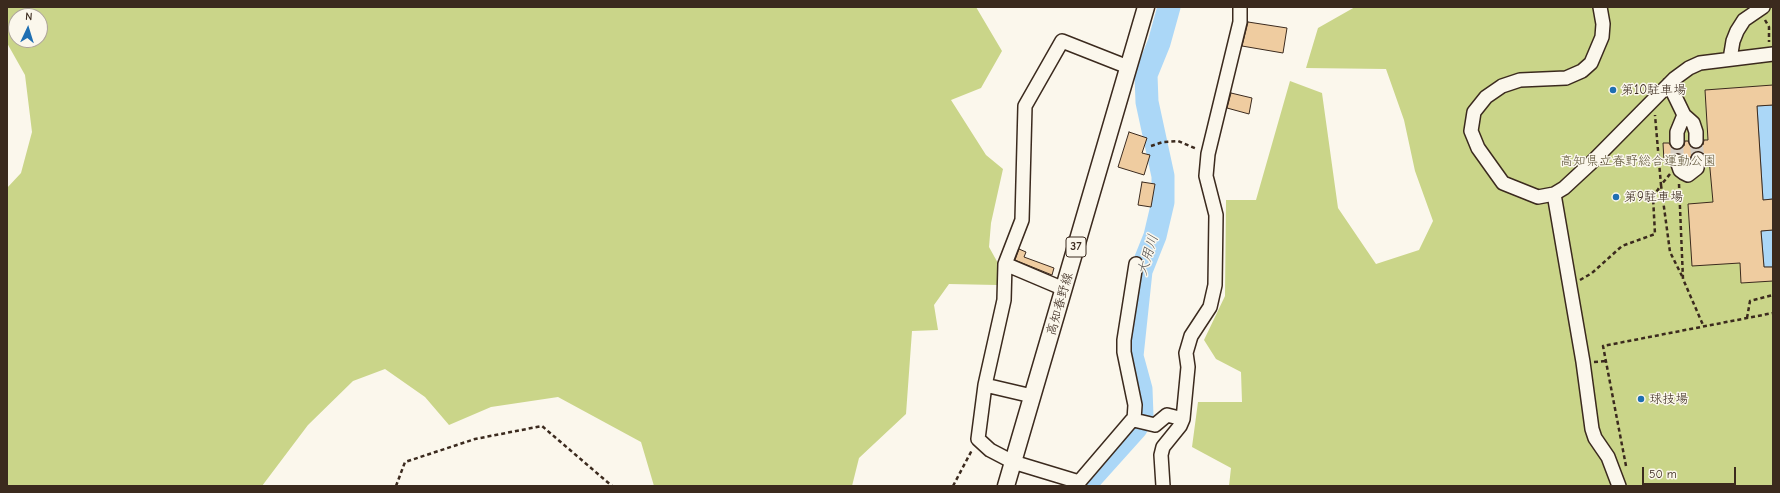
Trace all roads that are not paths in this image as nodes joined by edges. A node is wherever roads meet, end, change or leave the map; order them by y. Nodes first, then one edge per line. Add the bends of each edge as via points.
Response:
1 (1146, 7) edge
2 (1240, 7) edge
3 (1600, 7) edge
4 (1761, 8) edge
5 (1773, 54) edge
6 (1730, 59) junction
7 (1128, 67) junction
8 (1669, 84) junction
9 (1684, 115) junction
10 (1696, 141) tunnel mouth
11 (1677, 142) tunnel mouth
12 (1698, 159) tunnel mouth
13 (1678, 162) road end
14 (1554, 194) junction
15 (1005, 264) junction
16 (1136, 264) dead end
17 (1064, 289) junction
18 (985, 385) junction
19 (1032, 396) junction
20 (1182, 419) junction
21 (1139, 422) junction
22 (1013, 462) junction
23 (1006, 486) edge
24 (1162, 486) edge
25 (1619, 486) edge

1 - 7 main road, 高知春野線 / 37
2 - 20 street via 1240,22 1208,154 1206,176 1216,215 1215,286 1210,307 1192,336 1186,353 1188,367
3 - 14 street via 1602,37 1591,63 1566,78 1520,80 1502,86 1486,97 1474,112 1471,131 1478,148 1503,183 1538,197
4 - 6 street via 1744,20 1737,31 1732,42
5 - 6 street
6 - 8 street via 1700,63 1689,68
7 - 15 street via 1062,41 1026,106 1022,220
7 - 17 main road, 高知春野線 / 37
8 - 9 street
8 - 14 street via 1591,163
9 - 10 street via 1693,123
9 - 11 street via 1678,128
12 - 13 street via 1697,168 1688,175 1680,170
14 - 25 street via 1592,429 1608,457
15 - 17 street
15 - 18 street via 1004,300
16 - 21 street via 1124,352
17 - 19 main road, 高知春野線 / 37
18 - 19 street
18 - 22 street via 978,439 990,450
19 - 22 main road, 高知春野線 / 37
20 - 21 street via 1167,415 1158,424
20 - 24 street via 1160,455
21 - 22 street via 1132,420 1079,482
22 - 23 main road, 高知春野線 / 37

